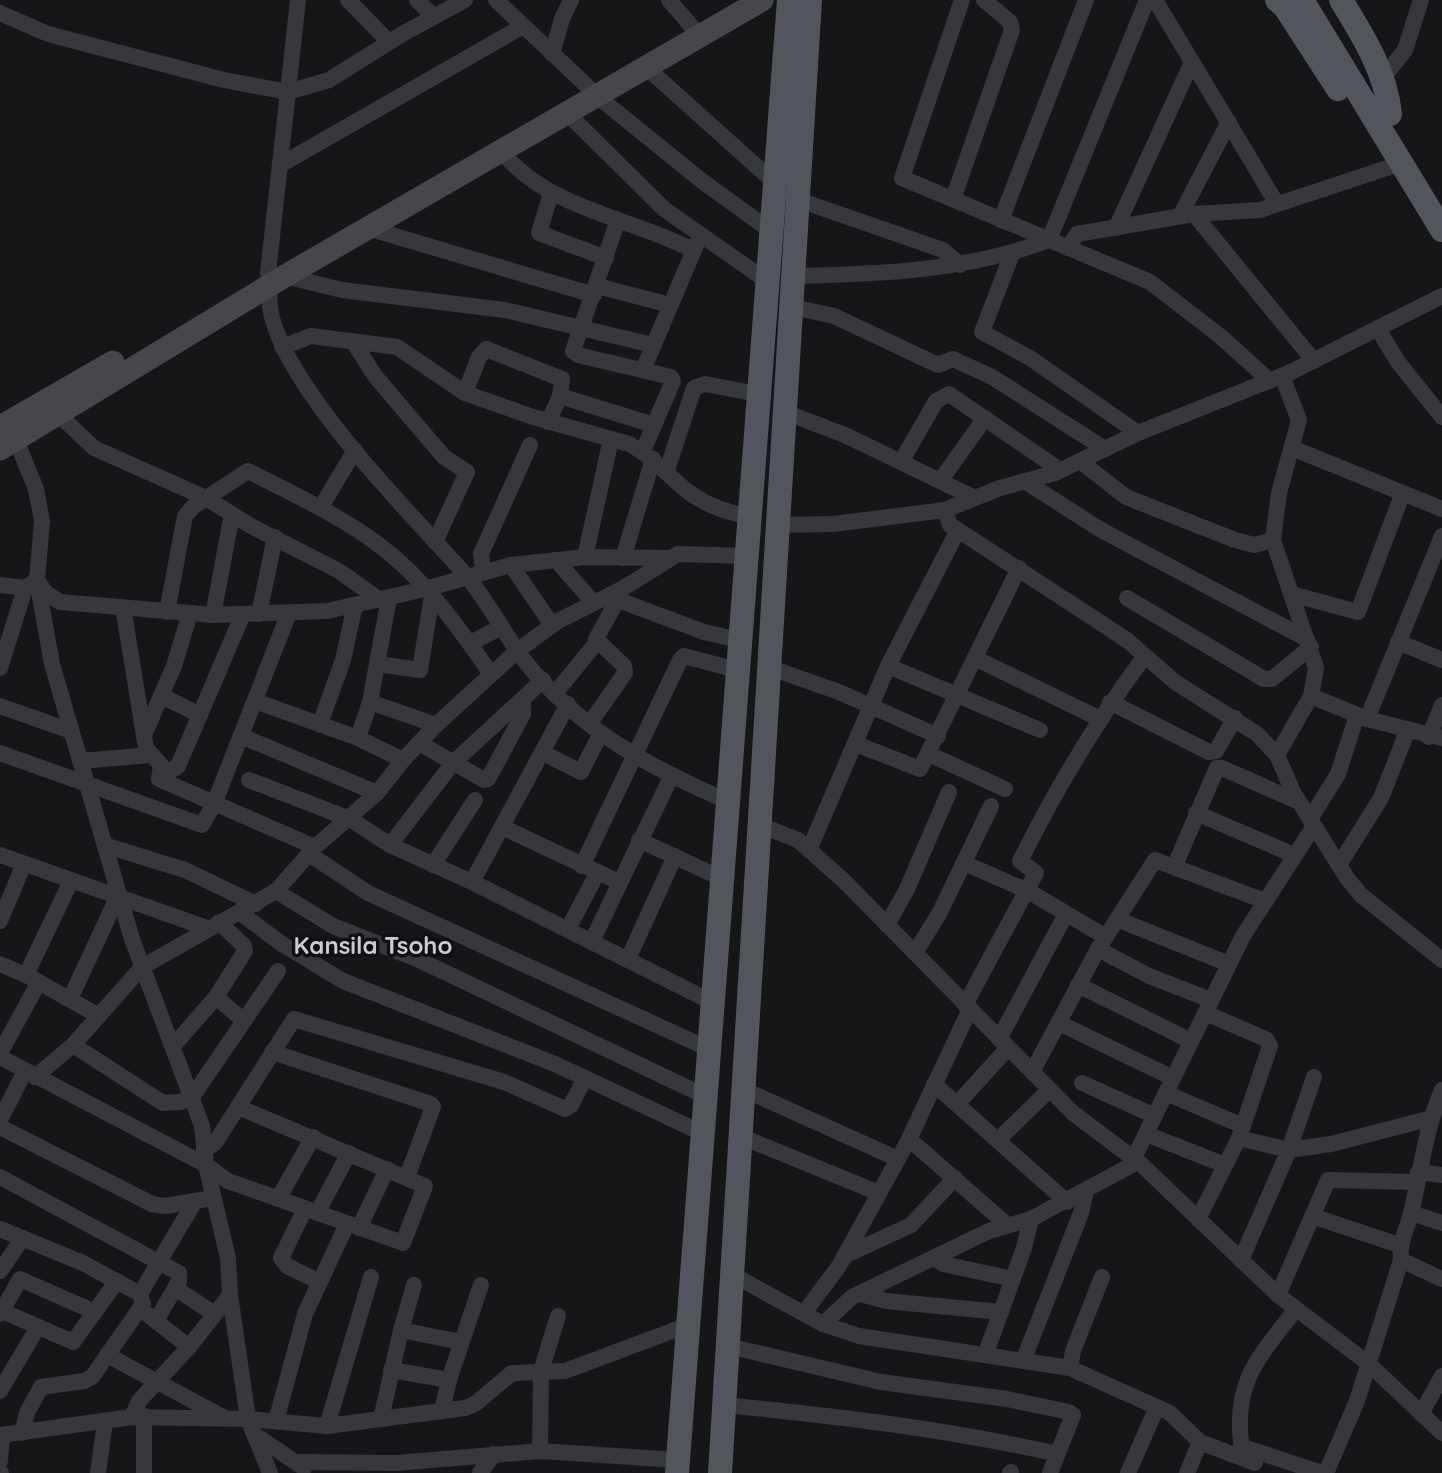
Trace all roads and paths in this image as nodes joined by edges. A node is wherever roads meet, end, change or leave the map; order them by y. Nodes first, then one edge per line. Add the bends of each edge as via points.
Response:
1 (298, 0) edge
2 (348, 0) edge
3 (417, 0) edge
4 (465, 0) edge
5 (496, 0) edge
6 (571, 0) edge
7 (669, 0) edge
8 (740, 0) edge
9 (762, 0) edge
10 (789, 0) edge
11 (810, 0) edge
12 (962, 0) edge
13 (984, 0) edge
14 (1086, 0) edge
15 (1148, 0) edge
16 (1277, 0) edge
17 (1302, 0) edge
18 (1321, 0) edge
19 (1341, 0) edge
20 (1421, 0) edge
21 (0, 13) edge
22 (434, 16) junction
23 (523, 26) junction
24 (693, 28) junction
25 (389, 42) junction
26 (552, 54) junction
27 (1192, 62) junction
28 (647, 68) junction
29 (1381, 79) junction
30 (593, 91) junction
31 (288, 92) junction
32 (568, 113) junction
33 (1383, 117) junction
34 (1229, 122) junction
35 (502, 152) junction
36 (1402, 163) junction
37 (280, 165) junction
38 (774, 182) junction
39 (551, 193) junction
40 (953, 199) junction
41 (1442, 199) edge
42 (799, 200) junction
43 (1277, 204) junction
44 (1187, 215) junction
45 (618, 220) junction
46 (1001, 220) junction
47 (1116, 228) junction
48 (371, 229) junction
49 (1442, 230) edge
50 (771, 231) junction
51 (701, 235) junction
52 (1049, 240) junction
53 (1068, 248) junction
54 (693, 250) junction
55 (1012, 254) junction
56 (606, 258) junction
57 (960, 265) junction
58 (795, 275) junction
59 (275, 278) junction
60 (767, 281) junction
61 (595, 290) junction
62 (1442, 296) edge
63 (670, 305) junction
64 (793, 307) junction
65 (582, 329) junction
66 (1378, 329) junction
67 (354, 343) junction
68 (653, 345) junction
69 (282, 347) junction
70 (1314, 361) junction
71 (643, 370) junction
72 (1276, 378) junction
73 (465, 393) junction
74 (758, 394) junction
75 (560, 396) junction
76 (57, 413) junction
77 (787, 413) junction
78 (1442, 417) edge
79 (985, 418) junction
80 (548, 422) junction
81 (654, 425) junction
82 (1138, 433) junction
83 (5, 439) edge
84 (611, 439) junction
85 (530, 445) dead end
86 (1292, 448) junction
87 (1105, 449) junction
88 (355, 450) junction
89 (648, 455) junction
90 (1080, 461) junction
91 (901, 462) junction
92 (667, 470) junction
93 (1060, 470) junction
94 (940, 481) junction
95 (1026, 481) junction
96 (1402, 495) junction
97 (206, 498) junction
98 (975, 498) junction
99 (321, 507) junction
100 (1442, 509) edge
101 (946, 510) junction
102 (232, 514) junction
103 (749, 517) junction
104 (780, 525) junction
105 (958, 530) junction
106 (1442, 536) edge
107 (275, 537) junction
108 (1273, 540) junction
109 (435, 542) junction
110 (746, 556) junction
111 (585, 558) junction
112 (623, 558) junction
113 (671, 558) junction
114 (556, 559) junction
115 (511, 565) junction
116 (1019, 568) junction
117 (483, 570) junction
118 (466, 575) junction
119 (0, 584) edge
120 (31, 584) junction
121 (429, 592) junction
122 (1291, 594) junction
123 (1127, 598) dead end
124 (385, 599) junction
125 (606, 599) junction
126 (355, 605) junction
127 (123, 607) junction
128 (167, 612) junction
129 (289, 612) junction
130 (190, 613) junction
131 (251, 614) junction
132 (213, 615) junction
133 (552, 625) junction
134 (502, 626) junction
135 (739, 640) junction
136 (597, 642) junction
137 (1398, 642) junction
138 (470, 643) junction
139 (1309, 643) junction
140 (517, 651) junction
141 (1145, 656) junction
142 (975, 658) junction
143 (1442, 660) edge
144 (378, 664) junction
145 (888, 666) junction
146 (0, 668) edge
147 (771, 668) junction
148 (737, 670) junction
149 (491, 674) junction
150 (543, 680) junction
151 (556, 692) junction
152 (162, 696) junction
153 (957, 696) junction
154 (1311, 696) junction
155 (523, 699) junction
156 (255, 701) junction
157 (370, 702) junction
158 (1110, 702) junction
159 (568, 704) junction
160 (1442, 705) edge
161 (0, 706) edge
162 (871, 706) junction
163 (200, 715) junction
164 (1362, 717) junction
165 (1234, 718) junction
166 (1100, 719) junction
167 (320, 724) junction
168 (436, 725) junction
169 (596, 728) junction
170 (1040, 730) dead end
171 (71, 731) junction
172 (1407, 732) junction
173 (144, 735) junction
174 (241, 736) junction
175 (938, 736) junction
176 (358, 738) junction
177 (1436, 738) edge
178 (419, 743) junction
179 (856, 744) junction
180 (0, 753) edge
181 (543, 753) junction
182 (634, 754) junction
183 (929, 754) junction
184 (150, 755) junction
185 (1277, 755) junction
186 (403, 760) junction
187 (80, 761) junction
188 (453, 763) junction
189 (161, 769) junction
190 (672, 775) junction
191 (249, 780) dead end
192 (88, 783) junction
193 (1004, 789) dead end
194 (949, 792) dead end
195 (377, 793) junction
196 (475, 800) dead end
197 (727, 801) junction
198 (1299, 802) junction
199 (214, 804) junction
200 (991, 806) dead end
201 (1196, 813) junction
202 (350, 820) junction
203 (1312, 822) junction
204 (762, 826) junction
205 (502, 827) junction
206 (639, 840) junction
207 (390, 845) junction
208 (107, 846) junction
209 (809, 850) junction
210 (312, 851) junction
211 (0, 855) edge
212 (1294, 855) junction
213 (675, 856) junction
214 (964, 863) junction
215 (24, 864) junction
216 (433, 864) junction
217 (1175, 865) junction
218 (1339, 865) junction
219 (582, 866) junction
220 (598, 873) junction
221 (721, 878) junction
222 (71, 881) junction
223 (472, 882) junction
224 (619, 882) junction
225 (276, 891) junction
226 (1028, 891) junction
227 (119, 899) junction
228 (1265, 901) junction
229 (256, 904) junction
230 (239, 912) junction
231 (1066, 914) junction
232 (1119, 920) junction
233 (0, 921) edge
234 (213, 925) junction
235 (887, 925) junction
236 (568, 929) junction
237 (592, 941) junction
238 (1102, 943) junction
239 (915, 953) junction
240 (628, 959) junction
241 (1442, 960) edge
242 (0, 964) edge
243 (1229, 964) junction
244 (142, 967) junction
245 (278, 971) dead end
246 (33, 979) junction
247 (1078, 985) junction
248 (216, 997) junction
249 (70, 999) junction
250 (712, 1002) junction
251 (968, 1007) junction
252 (1208, 1007) junction
253 (99, 1016) junction
254 (244, 1021) junction
255 (1059, 1023) junction
256 (1191, 1041) junction
257 (1003, 1044) junction
258 (73, 1045) junction
259 (174, 1045) junction
260 (709, 1049) junction
261 (272, 1052) junction
262 (0, 1055) edge
263 (1031, 1072) junction
264 (30, 1074) junction
265 (1314, 1077) dead end
266 (585, 1078) junction
267 (1082, 1083) dead end
268 (934, 1084) junction
269 (1169, 1086) junction
270 (745, 1090) junction
271 (1049, 1090) junction
272 (1442, 1090) edge
273 (705, 1096) junction
274 (192, 1097) junction
275 (958, 1103) junction
276 (238, 1107) junction
277 (1155, 1116) junction
278 (1432, 1118) junction
279 (0, 1120) edge
280 (0, 1127) edge
281 (1241, 1132) junction
282 (702, 1133) junction
283 (1146, 1134) junction
284 (313, 1137) junction
285 (742, 1137) junction
286 (909, 1139) junction
287 (999, 1139) junction
288 (1289, 1150) junction
289 (349, 1153) junction
290 (205, 1158) junction
291 (898, 1159) junction
292 (1134, 1159) junction
293 (1225, 1165) junction
294 (387, 1169) junction
295 (1442, 1175) edge
296 (0, 1177) edge
297 (407, 1177) junction
298 (1417, 1177) junction
299 (955, 1178) junction
300 (1086, 1191) junction
301 (879, 1193) junction
302 (213, 1198) junction
303 (278, 1199) junction
304 (195, 1201) junction
305 (1067, 1202) junction
306 (311, 1211) junction
307 (1411, 1213) junction
308 (1312, 1216) junction
309 (1031, 1219) junction
310 (1198, 1219) junction
311 (1442, 1223) edge
312 (1006, 1224) junction
313 (353, 1226) junction
314 (0, 1228) edge
315 (23, 1238) junction
316 (1400, 1252) junction
317 (844, 1256) junction
318 (933, 1258) junction
319 (1241, 1260) junction
320 (159, 1262) junction
321 (0, 1271) edge
322 (733, 1275) junction
323 (371, 1277) dead end
324 (1102, 1277) dead end
325 (1013, 1279) junction
326 (1442, 1279) edge
327 (117, 1281) junction
328 (318, 1281) junction
329 (414, 1285) dead end
330 (481, 1285) dead end
331 (175, 1288) junction
332 (860, 1294) junction
333 (230, 1295) junction
334 (1278, 1295) junction
335 (140, 1302) junction
336 (1296, 1309) junction
337 (1, 1312) edge
338 (95, 1312) junction
339 (1001, 1312) junction
340 (213, 1313) junction
341 (804, 1313) junction
342 (558, 1316) dead end
343 (156, 1321) junction
344 (823, 1324) junction
345 (688, 1325) junction
346 (38, 1327) junction
347 (401, 1330) junction
348 (461, 1342) junction
349 (728, 1346) junction
350 (189, 1347) junction
351 (986, 1353) junction
352 (107, 1355) junction
353 (1023, 1361) junction
354 (1368, 1363) junction
355 (1070, 1368) junction
356 (391, 1370) junction
357 (541, 1371) junction
358 (1442, 1376) edge
359 (449, 1380) junction
360 (155, 1383) junction
361 (0, 1391) edge
362 (724, 1405) junction
363 (1157, 1407) junction
364 (442, 1411) junction
365 (1421, 1413) junction
366 (138, 1417) junction
367 (225, 1418) junction
368 (381, 1419) junction
369 (104, 1421) junction
370 (276, 1422) junction
371 (327, 1426) junction
372 (251, 1427) junction
373 (22, 1433) junction
374 (1442, 1433) edge
375 (1, 1435) edge
376 (1200, 1442) junction
377 (540, 1451) junction
378 (494, 1454) junction
379 (1057, 1454) junction
380 (0, 1461) edge
381 (296, 1462) junction
382 (1255, 1462) edge
383 (677, 1466) edge
384 (98, 1473) edge
385 (144, 1473) edge
386 (270, 1473) edge
387 (310, 1473) edge
388 (480, 1473) edge
389 (720, 1473) edge
390 (1050, 1473) edge
391 (1128, 1473) edge
392 (1187, 1473) edge
393 (1324, 1473) edge

1 - 31 street
2 - 25 street
3 - 22 street
4 - 22 street
5 - 23 street
6 - 26 street
7 - 24 street
8 - 24 main road
9 - 28 main road
10 - 38 main road
11 - 42 main road
12 - 40 street via 901,177
13 - 40 street via 1010,22 1012,30
14 - 46 street
15 - 27 street via 1158,5
15 - 52 street
16 - 33 main road via 1346,99
17 - 33 main road
18 - 33 main road
19 - 29 main road via 1371,48
20 - 29 street via 1405,50
21 - 31 street via 60,38
22 - 25 street
23 - 26 street
23 - 37 street
24 - 30 main road
25 - 31 street via 329,80
26 - 30 street
27 - 34 street
27 - 47 street
28 - 30 main road
28 - 38 street
29 - 33 main road via 1388,93
30 - 32 main road
30 - 50 street
30 - 59 main road
31 - 37 street
32 - 35 main road
32 - 51 street via 664,209
33 - 36 main road
33 - 41 main road
34 - 43 street
34 - 44 street
35 - 39 street via 516,169
35 - 48 main road
36 - 43 street
36 - 49 main road
37 - 59 street
38 - 50 main road
39 - 45 street
39 - 56 street via 539,233
40 - 46 street
42 - 57 street via 943,250
42 - 58 main road
43 - 44 street via 1260,210
44 - 47 street
44 - 70 street
45 - 54 street
45 - 56 street
46 - 52 street
47 - 53 street via 1077,234
48 - 59 main road
48 - 61 street
50 - 60 main road
51 - 54 street
51 - 60 street
52 - 53 street
52 - 55 street
53 - 72 street via 1150,282
54 - 63 street
55 - 57 street
55 - 82 street via 982,332 1030,358
56 - 61 street
57 - 58 street via 883,274
58 - 64 main road
59 - 65 street via 505,310
59 - 69 street via 270,317
59 - 76 main road
59 - 83 main road
60 - 74 main road
61 - 63 street
61 - 65 street
62 - 66 street
63 - 68 street
64 - 77 main road
64 - 87 street via 834,316 938,365 953,359 982,372
65 - 68 street
65 - 71 street via 575,354
66 - 70 street
66 - 78 street
67 - 69 street via 311,336
67 - 73 street via 397,347
67 - 109 street via 375,376 444,457 467,472
68 - 71 street
69 - 88 street via 317,403
70 - 72 street
71 - 81 street via 673,381
72 - 82 street
72 - 86 street via 1299,415
73 - 75 street via 486,349 562,379
73 - 80 street
74 - 92 street via 705,384 694,388
74 - 103 main road
75 - 80 street
75 - 81 street
76 - 83 main road
76 - 97 street via 94,448
77 - 91 street
77 - 104 main road
79 - 91 street via 949,394 943,395
79 - 93 street
79 - 94 street
80 - 84 street
81 - 89 street
82 - 87 street
83 - 120 street via 36,489 42,521
84 - 89 street
84 - 111 street
85 - 117 street via 481,554
86 - 96 street
86 - 108 street via 1279,493
87 - 90 street
88 - 99 street
88 - 109 street
89 - 92 street
89 - 112 street
90 - 93 street
90 - 108 street via 1126,497 1235,540 1254,545
91 - 94 street
92 - 103 street via 696,498
93 - 95 street
94 - 98 street
95 - 98 street
95 - 139 street via 1101,530
96 - 100 street
96 - 122 street via 1358,612
97 - 99 street via 248,471
97 - 102 street
97 - 128 street via 194,506 181,526
98 - 101 street
99 - 121 street via 382,546
101 - 104 street via 833,524
101 - 105 street via 947,519
102 - 107 street
102 - 132 street
103 - 110 main road
104 - 147 main road
105 - 116 street
105 - 145 street
106 - 137 street
107 - 124 street
107 - 131 street
108 - 122 street
109 - 118 street
110 - 113 street via 678,554
110 - 135 main road
111 - 112 street
111 - 114 street
112 - 113 street
113 - 125 street
114 - 115 street
114 - 125 street
115 - 117 street
115 - 133 street
116 - 141 street
116 - 142 street
117 - 118 street
118 - 121 street
118 - 134 street
119 - 120 street
120 - 127 street via 60,602
120 - 146 street
120 - 171 street
121 - 124 street
121 - 138 street
121 - 144 street via 420,670
122 - 139 street
123 - 139 street via 1264,679 1272,679
124 - 126 street
124 - 144 street
125 - 133 street
125 - 135 street
125 - 136 street
126 - 129 street
126 - 167 street via 344,660
127 - 128 street
127 - 173 street
128 - 130 street
129 - 131 street
129 - 156 street
130 - 132 street
130 - 152 street
131 - 132 street
131 - 163 street
133 - 140 street
134 - 138 street
134 - 140 street
135 - 148 main road
136 - 151 street
136 - 169 street via 624,666 625,673
137 - 143 street
137 - 164 street
138 - 149 street
139 - 154 street via 1316,668
140 - 149 street
140 - 150 street
141 - 158 street
141 - 165 street via 1175,682
142 - 153 street
142 - 166 street
144 - 157 street
145 - 153 street
145 - 162 street
147 - 162 street
147 - 204 main road
148 - 182 street via 684,656
148 - 197 main road
149 - 168 street
150 - 151 street
150 - 155 street
151 - 159 street
152 - 163 street
152 - 173 street
153 - 170 street
153 - 175 street
154 - 164 street
154 - 185 street
155 - 188 street
155 - 188 street via 523,714 488,779
156 - 167 street
156 - 174 street
157 - 168 street
157 - 176 street
158 - 165 street via 1209,752 1216,751
158 - 166 street
159 - 169 street
159 - 181 street
160 - 177 street
161 - 171 street
162 - 175 street
162 - 179 street
163 - 189 street via 178,766
164 - 172 street
164 - 203 street
165 - 185 street
166 - 226 street via 1020,861 1036,873
167 - 176 street
168 - 178 street
169 - 181 street via 581,772
169 - 182 street
171 - 187 street
172 - 177 street
172 - 218 street via 1381,797
173 - 184 street
174 - 195 street
174 - 199 street
175 - 183 street
176 - 186 street
178 - 186 street
178 - 188 street
179 - 183 street via 919,770
179 - 209 street
180 - 192 street
181 - 205 street
182 - 190 street
182 - 219 street
183 - 193 street
184 - 187 street
184 - 189 street
185 - 198 street
186 - 195 street
187 - 192 street
188 - 207 street
189 - 199 street via 159,779
190 - 197 street
190 - 206 street
191 - 202 street
192 - 199 street via 198,824 205,823
192 - 208 street
194 - 235 street
195 - 202 street
196 - 216 street
197 - 221 main road
198 - 201 street via 1222,768 1214,770
198 - 203 street
199 - 210 street
200 - 214 street
201 - 212 street
201 - 217 street
202 - 207 street
202 - 210 street
203 - 212 street
203 - 218 street
204 - 209 street via 798,840
204 - 270 main road
205 - 219 street
205 - 223 street
206 - 213 street
206 - 224 street
207 - 216 street
208 - 227 street
208 - 229 street via 185,870
209 - 235 street
210 - 225 street
210 - 260 street via 368,892
211 - 215 street
212 - 228 street
213 - 221 street
213 - 240 street
214 - 226 street
214 - 239 street
215 - 222 street
215 - 233 street
216 - 223 street
217 - 228 street
217 - 232 street via 1158,859 1153,862
218 - 241 street via 1361,895
219 - 220 street
220 - 224 street
220 - 236 street
221 - 250 main road
222 - 227 street
222 - 246 street
223 - 236 street
224 - 237 street
225 - 229 street
225 - 273 street via 333,926 417,959
226 - 231 street
226 - 251 street
227 - 234 street
227 - 244 street
227 - 249 street
228 - 243 street
229 - 230 street
230 - 234 street
230 - 266 street via 343,981
231 - 238 street
231 - 257 street
232 - 238 street
232 - 243 street
234 - 244 street
234 - 248 street via 246,949
235 - 239 street
236 - 237 street
237 - 240 street
238 - 247 street
238 - 252 street via 1149,976
239 - 251 street
240 - 250 street
242 - 246 street
243 - 252 street
244 - 253 street
244 - 259 street
245 - 254 street
246 - 249 street
246 - 262 street
247 - 255 street
247 - 256 street
248 - 254 street
248 - 259 street
249 - 253 street
250 - 260 main road
251 - 257 street
251 - 268 street
252 - 256 street
252 - 281 street via 1266,1039 1270,1046
253 - 258 street
254 - 274 street
255 - 263 street
255 - 269 street
256 - 269 street
257 - 263 street
257 - 275 street
258 - 264 street
258 - 274 street via 163,1103
259 - 274 street
260 - 273 main road
261 - 266 street via 294,1019 504,1082 565,1109
261 - 276 street
261 - 297 street via 431,1104
262 - 264 street
263 - 271 street
264 - 279 street
264 - 290 street
265 - 288 street
266 - 282 street
267 - 277 street
268 - 275 street
268 - 286 street
269 - 277 street
269 - 281 street
270 - 285 main road
270 - 291 street
271 - 287 street
271 - 292 street via 1073,1114
272 - 278 street
273 - 282 main road
274 - 290 street via 202,1126
275 - 287 street
276 - 284 street
276 - 290 street
277 - 283 street
278 - 288 street
278 - 298 street
280 - 304 street via 159,1207
281 - 288 street
281 - 293 street
282 - 345 main road
283 - 292 street
283 - 293 street
284 - 289 street
284 - 303 street
285 - 301 street
285 - 322 main road
286 - 291 street
286 - 299 street
287 - 305 street
288 - 319 street
289 - 294 street
289 - 306 street
290 - 302 street
290 - 303 street via 222,1178
291 - 301 street
292 - 300 street via 1122,1173
292 - 310 street
293 - 310 street
294 - 297 street
294 - 313 street
295 - 298 street
296 - 320 street
297 - 313 street via 426,1189 403,1243
298 - 307 street
298 - 308 street via 1333,1178 1325,1184
299 - 312 street
299 - 317 street via 911,1225
300 - 305 street
300 - 353 street via 1082,1213
301 - 317 street
302 - 304 street
302 - 333 street via 228,1258
303 - 306 street
304 - 320 street
305 - 309 street
306 - 313 street
306 - 328 street via 281,1258 287,1266
307 - 311 street
307 - 316 street
308 - 316 street
308 - 334 street
309 - 312 street
309 - 325 street
310 - 319 street
312 - 318 street
313 - 328 street
314 - 315 street
315 - 321 street
315 - 327 street
316 - 326 street
316 - 354 street
317 - 341 street
318 - 325 street
318 - 332 street
319 - 334 street
320 - 331 street via 178,1273
320 - 335 street
322 - 341 street
322 - 349 main road
323 - 371 street
324 - 355 street
325 - 339 street
327 - 335 street
327 - 338 street
328 - 370 street via 304,1314
329 - 347 street
330 - 348 street
331 - 340 street
331 - 343 street
332 - 339 street via 886,1301
332 - 344 street
333 - 340 street
333 - 372 street
334 - 336 street
335 - 343 street
335 - 352 street
336 - 354 street
336 - 382 street via 1243,1387 1238,1410 1241,1445
337 - 338 street via 20,1279
337 - 346 street
338 - 346 street via 73,1342
339 - 351 street
340 - 350 street
341 - 344 street
342 - 357 street
343 - 350 street
344 - 351 street via 859,1336
345 - 357 street via 565,1371
345 - 383 main road
346 - 361 street
347 - 348 street
347 - 356 street
348 - 359 street
349 - 362 main road
349 - 379 street via 881,1382 1069,1412 1073,1415
350 - 360 street
351 - 353 street
352 - 360 street
352 - 373 street via 87,1380 41,1387
353 - 355 street
354 - 365 street
354 - 393 street via 1357,1401
355 - 363 street
356 - 359 street
356 - 368 street
357 - 364 street via 512,1373 475,1404
357 - 377 street
358 - 365 street
359 - 364 street
360 - 366 street via 139,1401
360 - 367 street
362 - 379 street via 836,1416
362 - 389 main road
363 - 376 street via 1170,1413
363 - 391 street
364 - 368 street
365 - 374 street
366 - 367 street
366 - 369 street
366 - 385 street
367 - 372 street
368 - 371 street
369 - 373 street
369 - 384 street
370 - 371 street
370 - 372 street
372 - 381 street
372 - 386 street
373 - 375 street
375 - 380 street
376 - 382 street
376 - 392 street
377 - 378 street
377 - 383 street
378 - 381 street via 396,1463
378 - 388 street
379 - 390 street
381 - 387 street
382 - 393 street

